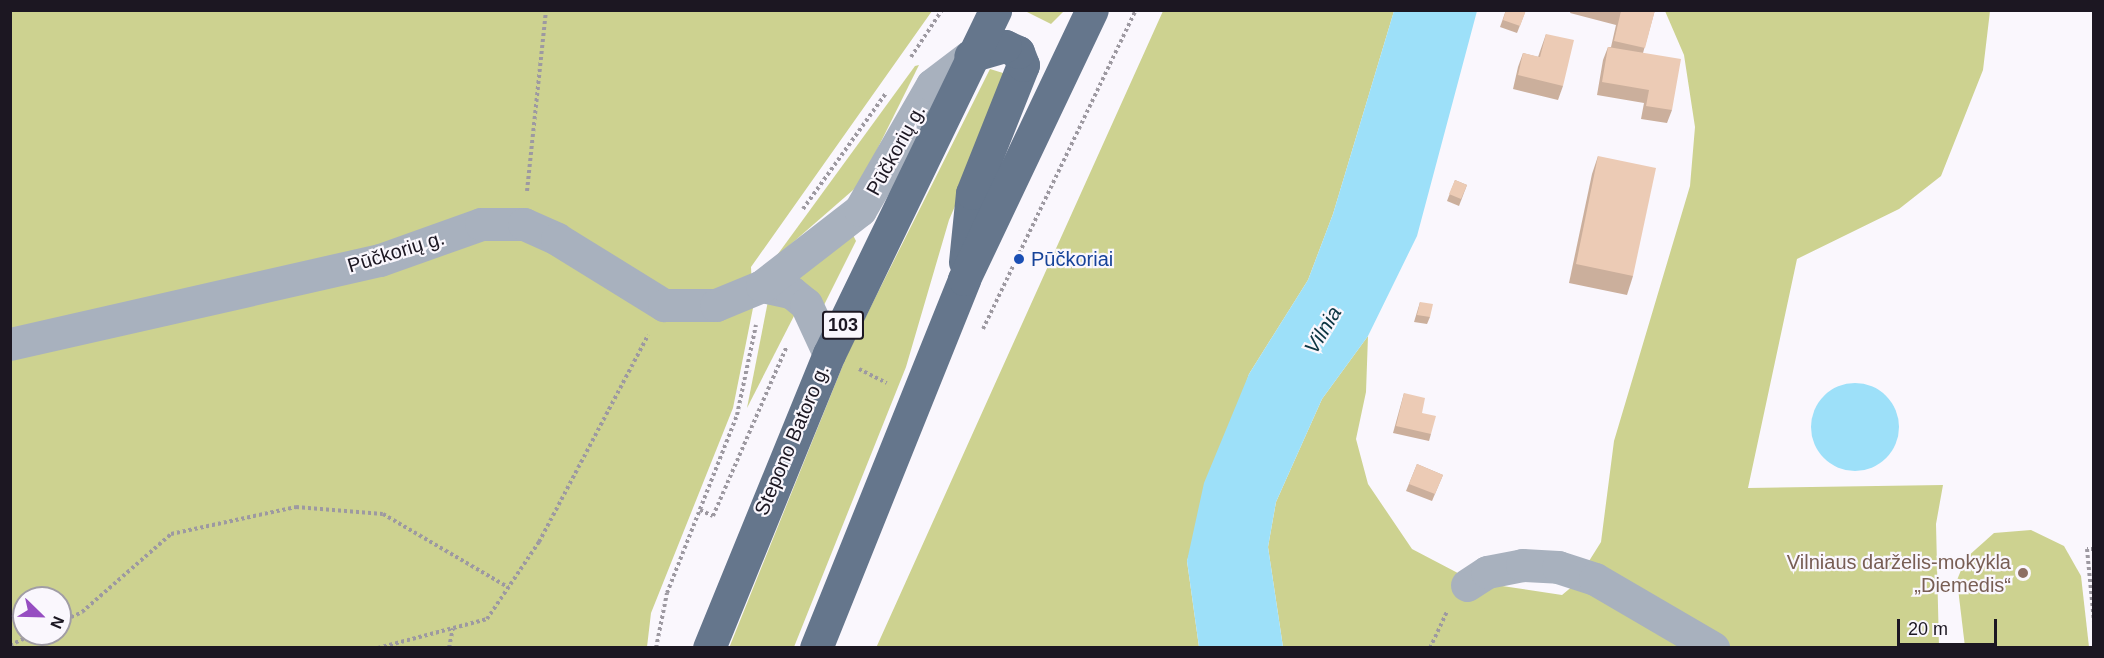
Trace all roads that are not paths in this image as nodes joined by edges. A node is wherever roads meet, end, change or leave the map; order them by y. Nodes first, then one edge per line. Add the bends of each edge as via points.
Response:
1 (995, 10) edge
2 (1092, 10) edge
3 (970, 56) junction
4 (964, 279) junction
5 (762, 286) junction
6 (10, 344) edge
7 (829, 354) junction
8 (1467, 585) dead end
9 (709, 648) edge
10 (816, 648) edge
11 (1713, 648) edge

1 - 3 main road, Stepono Batoro g. / 103
2 - 4 main road
3 - 4 main road via 1005,46 1018,52 1023,65 972,193
3 - 5 street, Pūčkorių g. via 932,85 870,199
3 - 7 main road, Stepono Batoro g. / 103
4 - 10 main road
5 - 6 street, Pūčkorių g. via 716,305 664,305 524,224 481,224 380,260
5 - 7 street via 791,292 806,304
7 - 9 main road, Stepono Batoro g. / 103
8 - 11 street via 1487,572 1522,565 1558,567 1595,579

